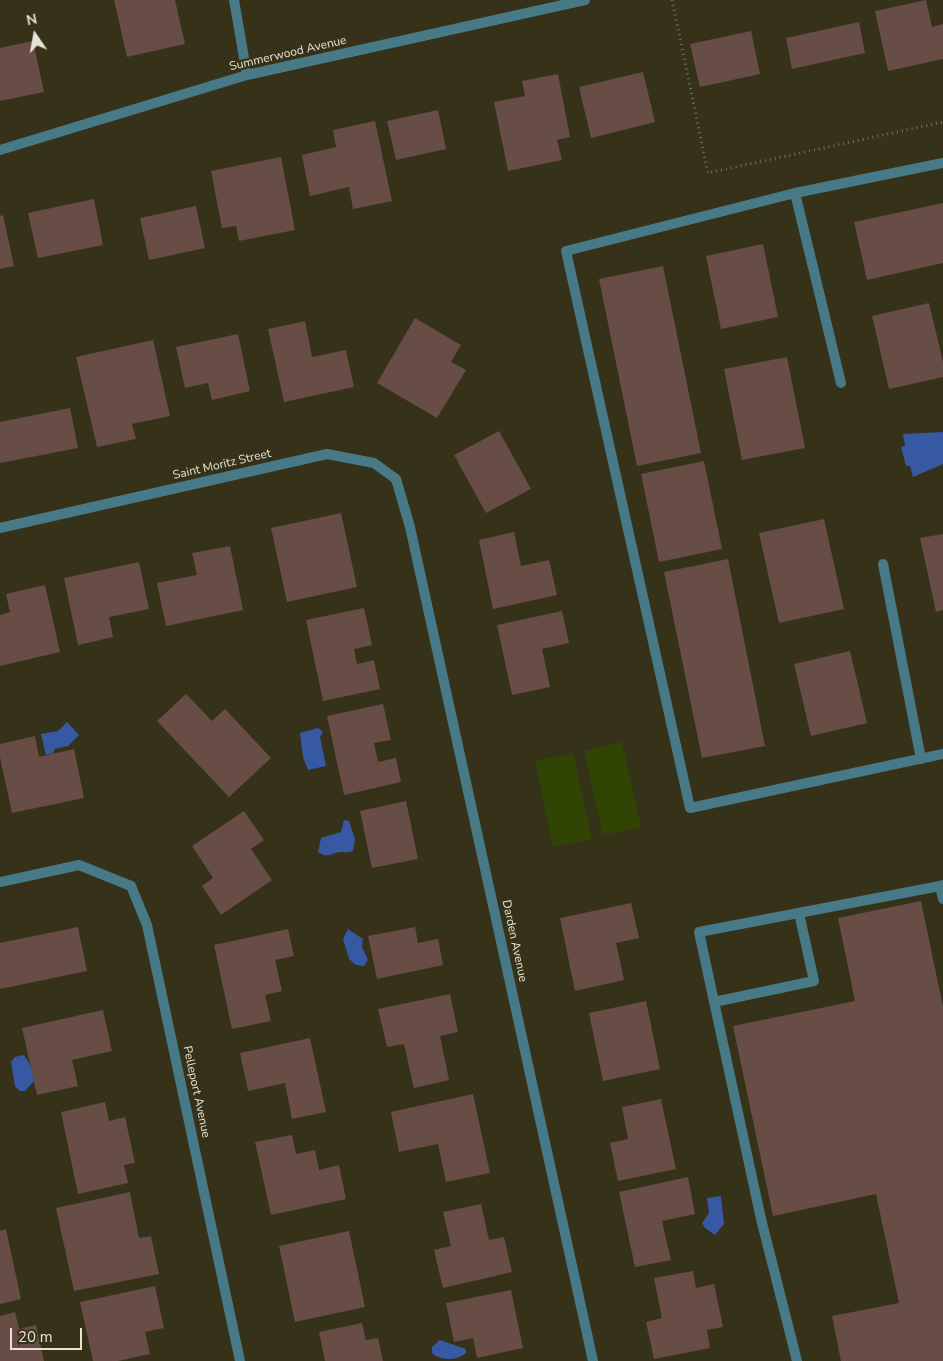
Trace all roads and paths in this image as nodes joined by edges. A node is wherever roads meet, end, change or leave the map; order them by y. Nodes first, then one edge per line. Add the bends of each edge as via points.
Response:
1 (234, 0) edge
2 (585, 0) edge
3 (672, 0) edge
4 (247, 75) junction
5 (943, 122) edge
6 (0, 150) edge
7 (943, 163) edge
8 (795, 193) junction
9 (841, 383) dead end
10 (410, 527) joint
11 (0, 528) edge
12 (883, 564) dead end
13 (943, 754) edge
14 (921, 759) junction
15 (0, 882) edge
16 (942, 886) edge
17 (943, 899) edge
18 (799, 913) junction
19 (714, 1002) junction
20 (240, 1361) edge
21 (594, 1361) edge
22 (797, 1361) edge

1 - 4 street
2 - 4 street, Summerwood Avenue
3 - 5 path via 708,173
4 - 6 street, Summerwood Avenue
7 - 8 street
8 - 9 street
8 - 14 street via 566,251 583,328 690,808
10 - 11 street, Saint Moritz Street via 396,479 374,463 327,454
10 - 21 street, Darden Avenue
12 - 14 street
13 - 14 street
15 - 20 street, Pelleport Avenue via 79,865 131,886 147,925
16 - 17 street
16 - 18 street
18 - 19 street via 814,981
18 - 19 street via 699,932
19 - 22 street via 761,1219

